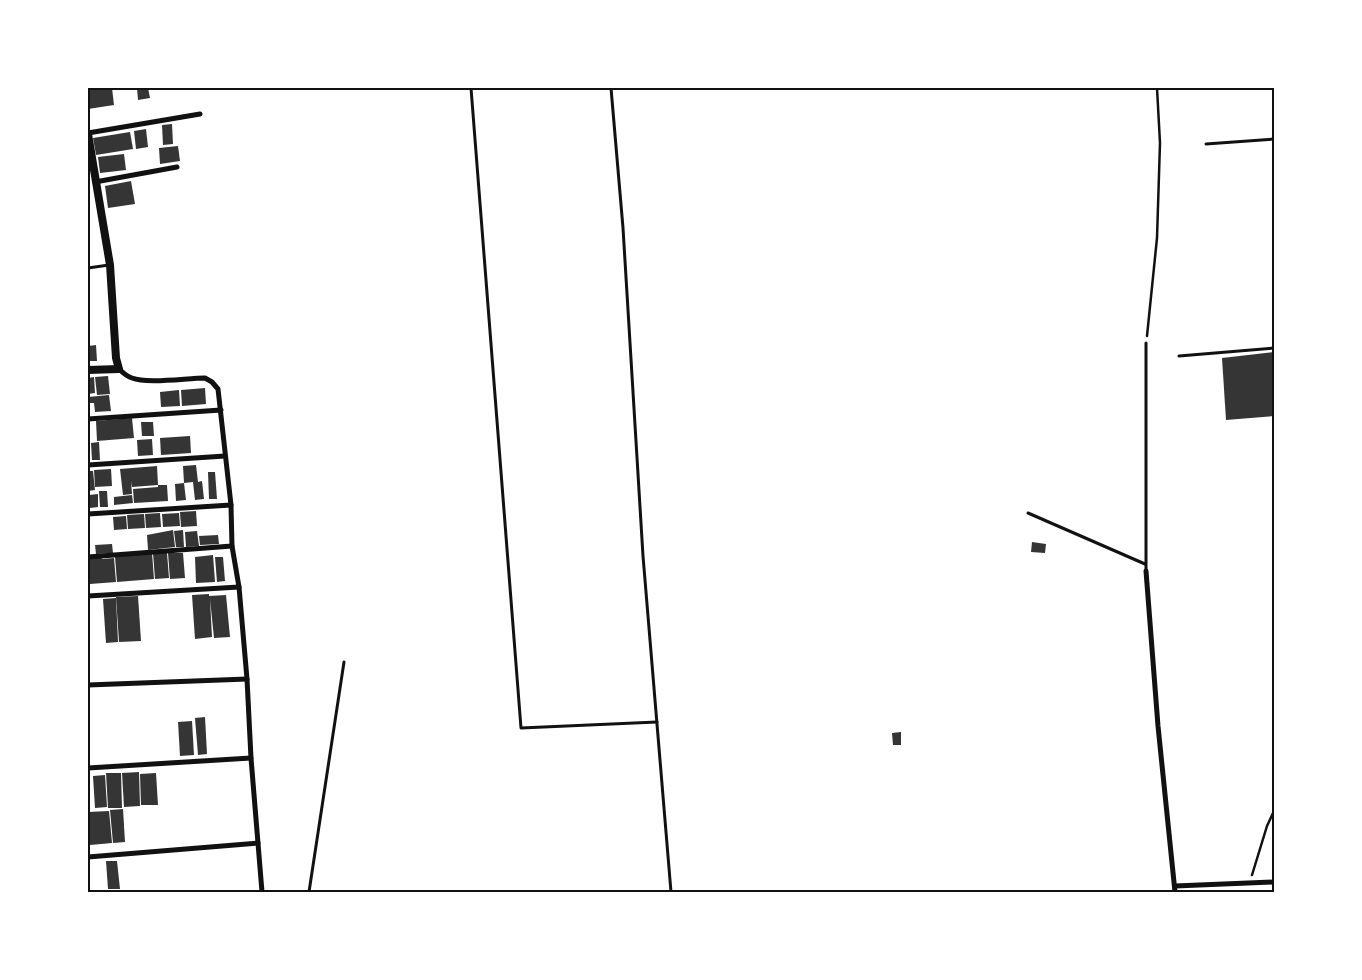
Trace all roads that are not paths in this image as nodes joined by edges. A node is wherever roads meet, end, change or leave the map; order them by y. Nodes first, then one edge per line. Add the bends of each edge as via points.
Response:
1 (471, 88) edge
2 (611, 88) edge
3 (200, 114) dead end
4 (88, 134) edge
5 (1274, 140) edge
6 (1206, 144) dead end
7 (177, 167) dead end
8 (95, 182) junction
9 (110, 265) junction
10 (88, 268) edge
11 (1146, 343) road end
12 (1274, 348) edge
13 (1179, 356) dead end
14 (118, 369) junction
15 (88, 370) edge
16 (221, 410) junction
17 (88, 419) edge
18 (226, 456) junction
19 (88, 465) edge
20 (231, 505) junction
21 (1028, 513) dead end
22 (88, 514) edge
23 (232, 546) junction
24 (88, 557) edge
25 (1145, 568) junction
26 (239, 587) junction
27 (88, 596) edge
28 (344, 662) dead end
29 (248, 679) junction
30 (88, 685) edge
31 (657, 722) junction
32 (251, 758) junction
33 (88, 768) edge
34 (258, 843) junction
35 (88, 857) edge
36 (1274, 882) edge
37 (1175, 886) junction
38 (262, 892) edge
39 (309, 892) edge
40 (671, 892) edge
41 (1175, 892) edge

1 - 31 lane via 521,728
2 - 31 lane
3 - 4 street
4 - 8 street
5 - 6 lane
7 - 8 street
8 - 9 street
9 - 10 lane
9 - 14 street
11 - 25 lane
12 - 13 lane
14 - 15 street
14 - 16 street via 142,381 205,378 218,389
16 - 17 street
16 - 18 street
18 - 19 street
18 - 20 street
20 - 22 street
20 - 23 street
21 - 25 lane
23 - 24 street
23 - 26 street
25 - 37 street
26 - 27 street
26 - 29 street
28 - 39 lane
29 - 30 street
29 - 32 street
31 - 40 lane
32 - 33 street
32 - 34 street
34 - 35 street
34 - 38 street
36 - 37 street
37 - 41 street

